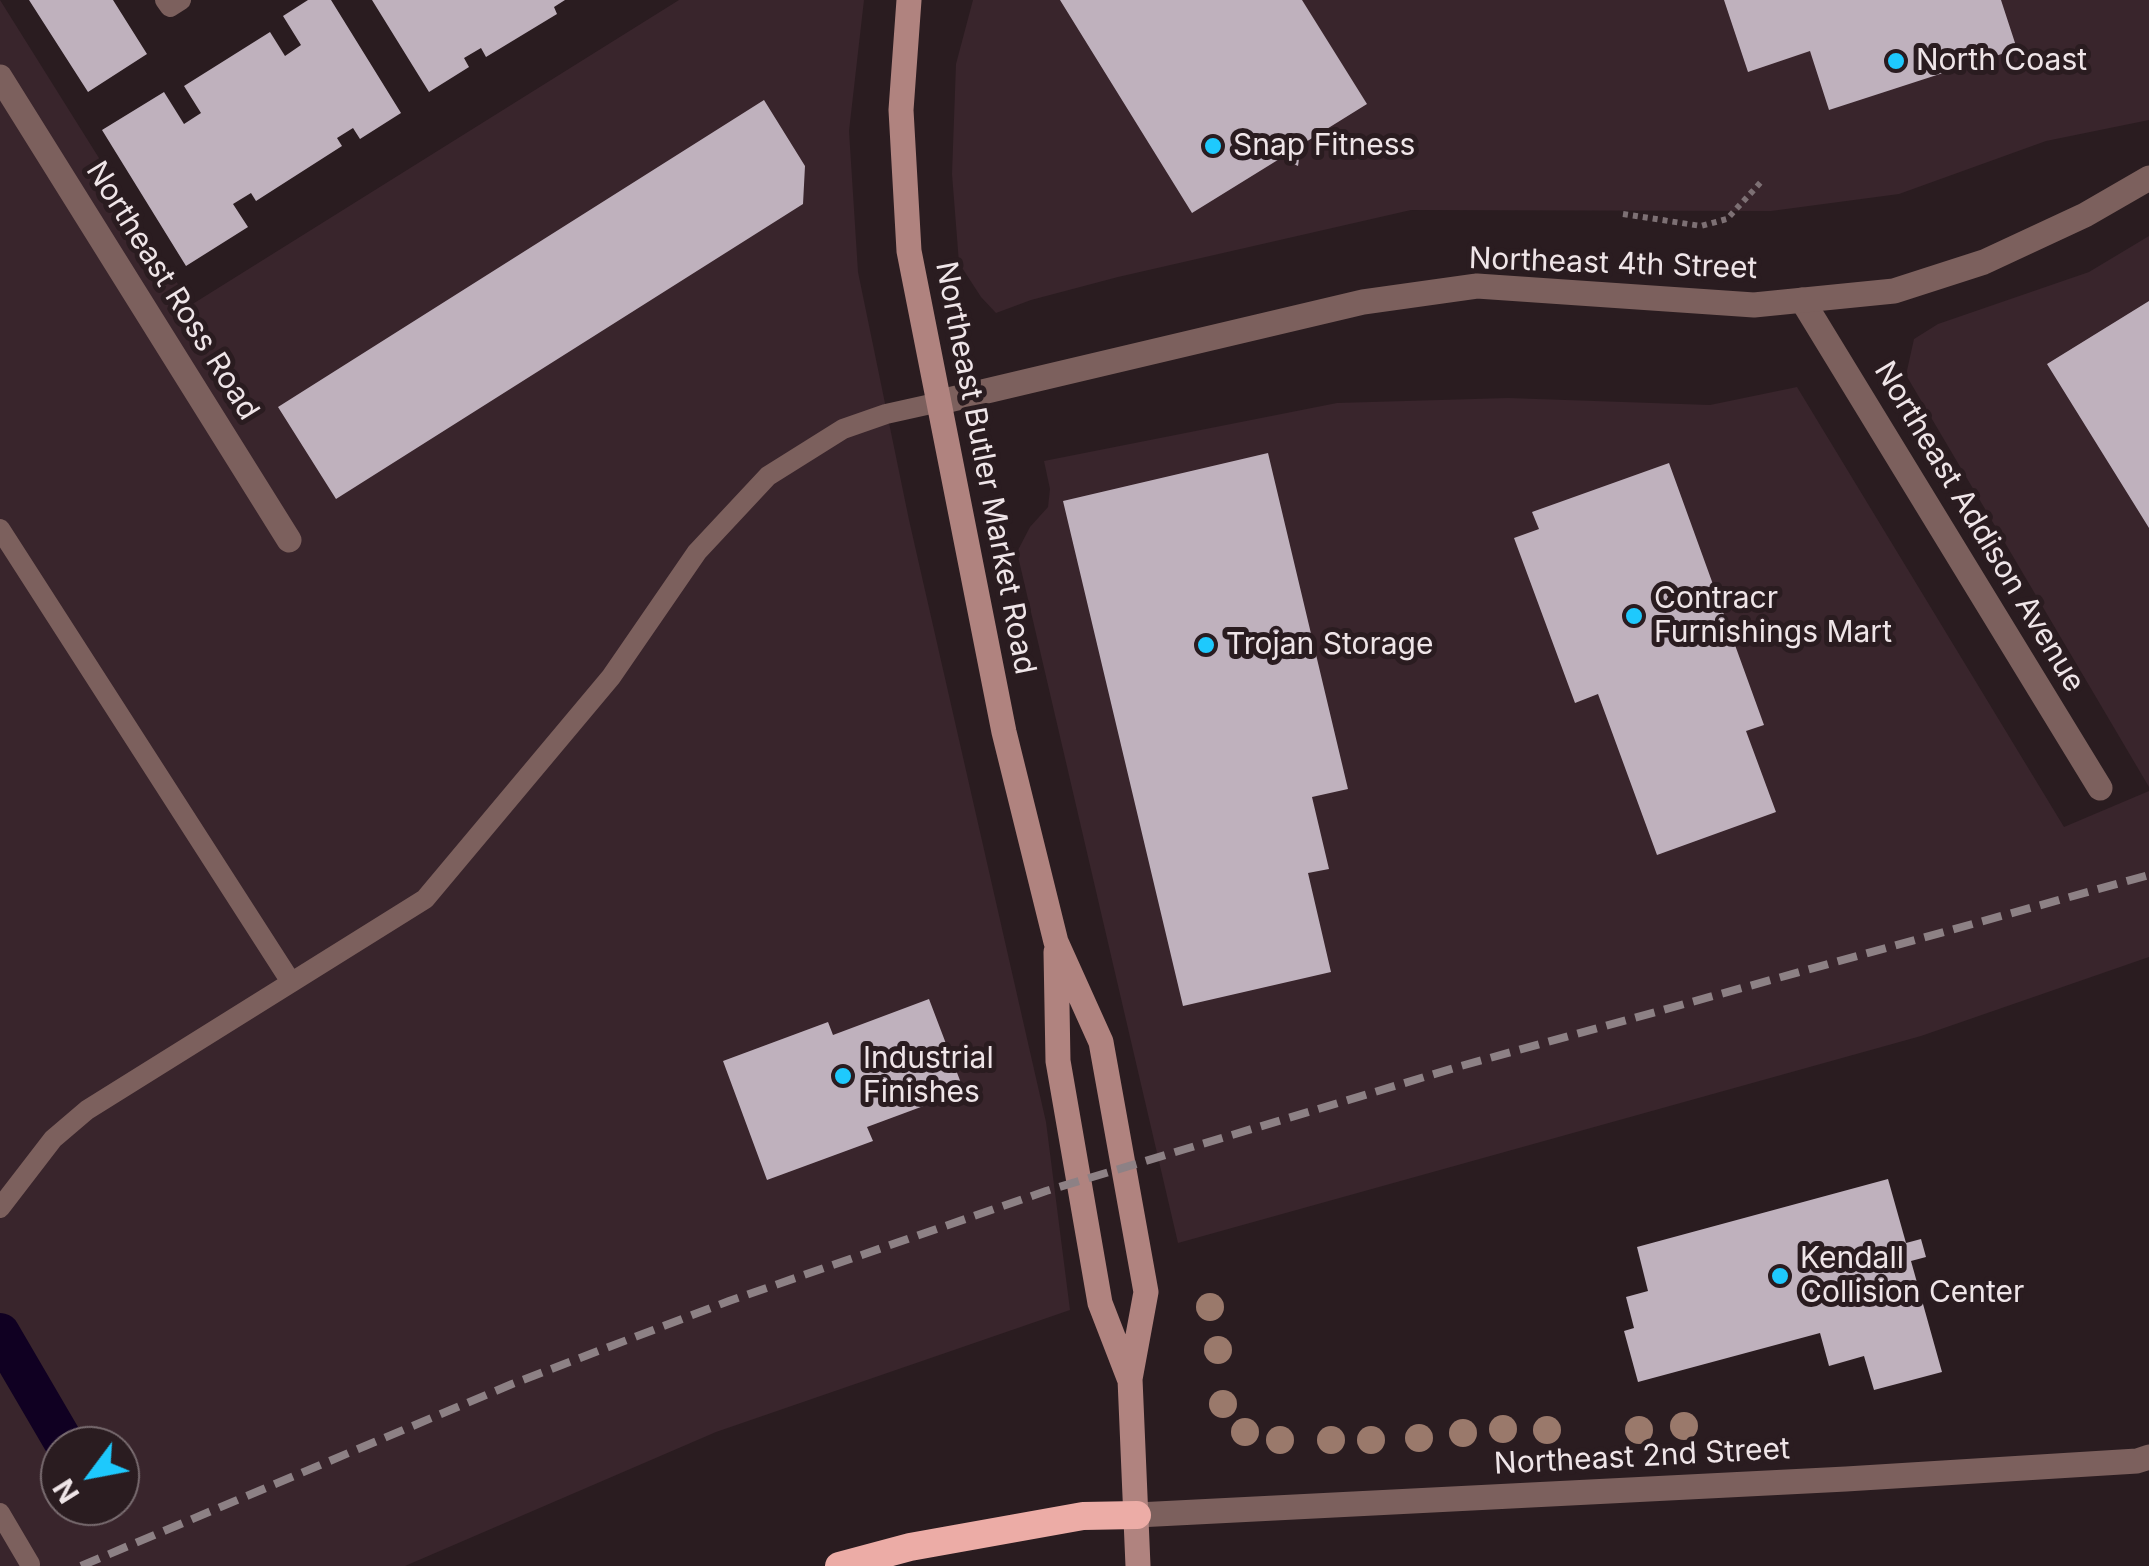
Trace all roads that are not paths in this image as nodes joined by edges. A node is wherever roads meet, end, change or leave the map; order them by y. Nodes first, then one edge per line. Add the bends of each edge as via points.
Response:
1 (166, 0) edge
2 (181, 0) edge
3 (908, 0) edge
4 (0, 77) edge
5 (2149, 178) edge
6 (1802, 300) junction
7 (940, 402) junction
8 (0, 529) edge
9 (289, 540) dead end
10 (2100, 788) dead end
11 (1056, 942) junction
12 (291, 982) junction
13 (0, 1208) edge
14 (1130, 1379) junction
15 (2149, 1457) edge
16 (0, 1512) edge
17 (1137, 1515) junction
18 (30, 1564) dead end
19 (839, 1566) edge
20 (1138, 1566) edge

1 - 2 lane via 170,7
3 - 7 main road, Northeast Butler Market Road via 901,110 910,251
4 - 9 street, Northeast Ross Road
5 - 6 street, Northeast 4th Street via 1984,262 1894,292
6 - 7 street, Northeast 4th Street via 1754,305 1477,286 1363,302
6 - 10 street, Northeast Addison Avenue
7 - 11 main road, Northeast Butler Market Road via 1004,732
7 - 12 lane via 843,428 768,476 698,552 611,677 425,899
8 - 12 lane
11 - 14 main road, Northeast Butler Market Road via 1058,1061 1100,1303
11 - 14 main road, Northeast Butler Market Road via 1101,1042 1140,1256 1146,1292
12 - 13 lane via 87,1110 53,1140
14 - 17 main road, Northeast Butler Market Road
15 - 17 street, Northeast 2nd Street
16 - 18 lane
17 - 19 highway via 1083,1516
17 - 20 main road, Northeast Butler Market Road

